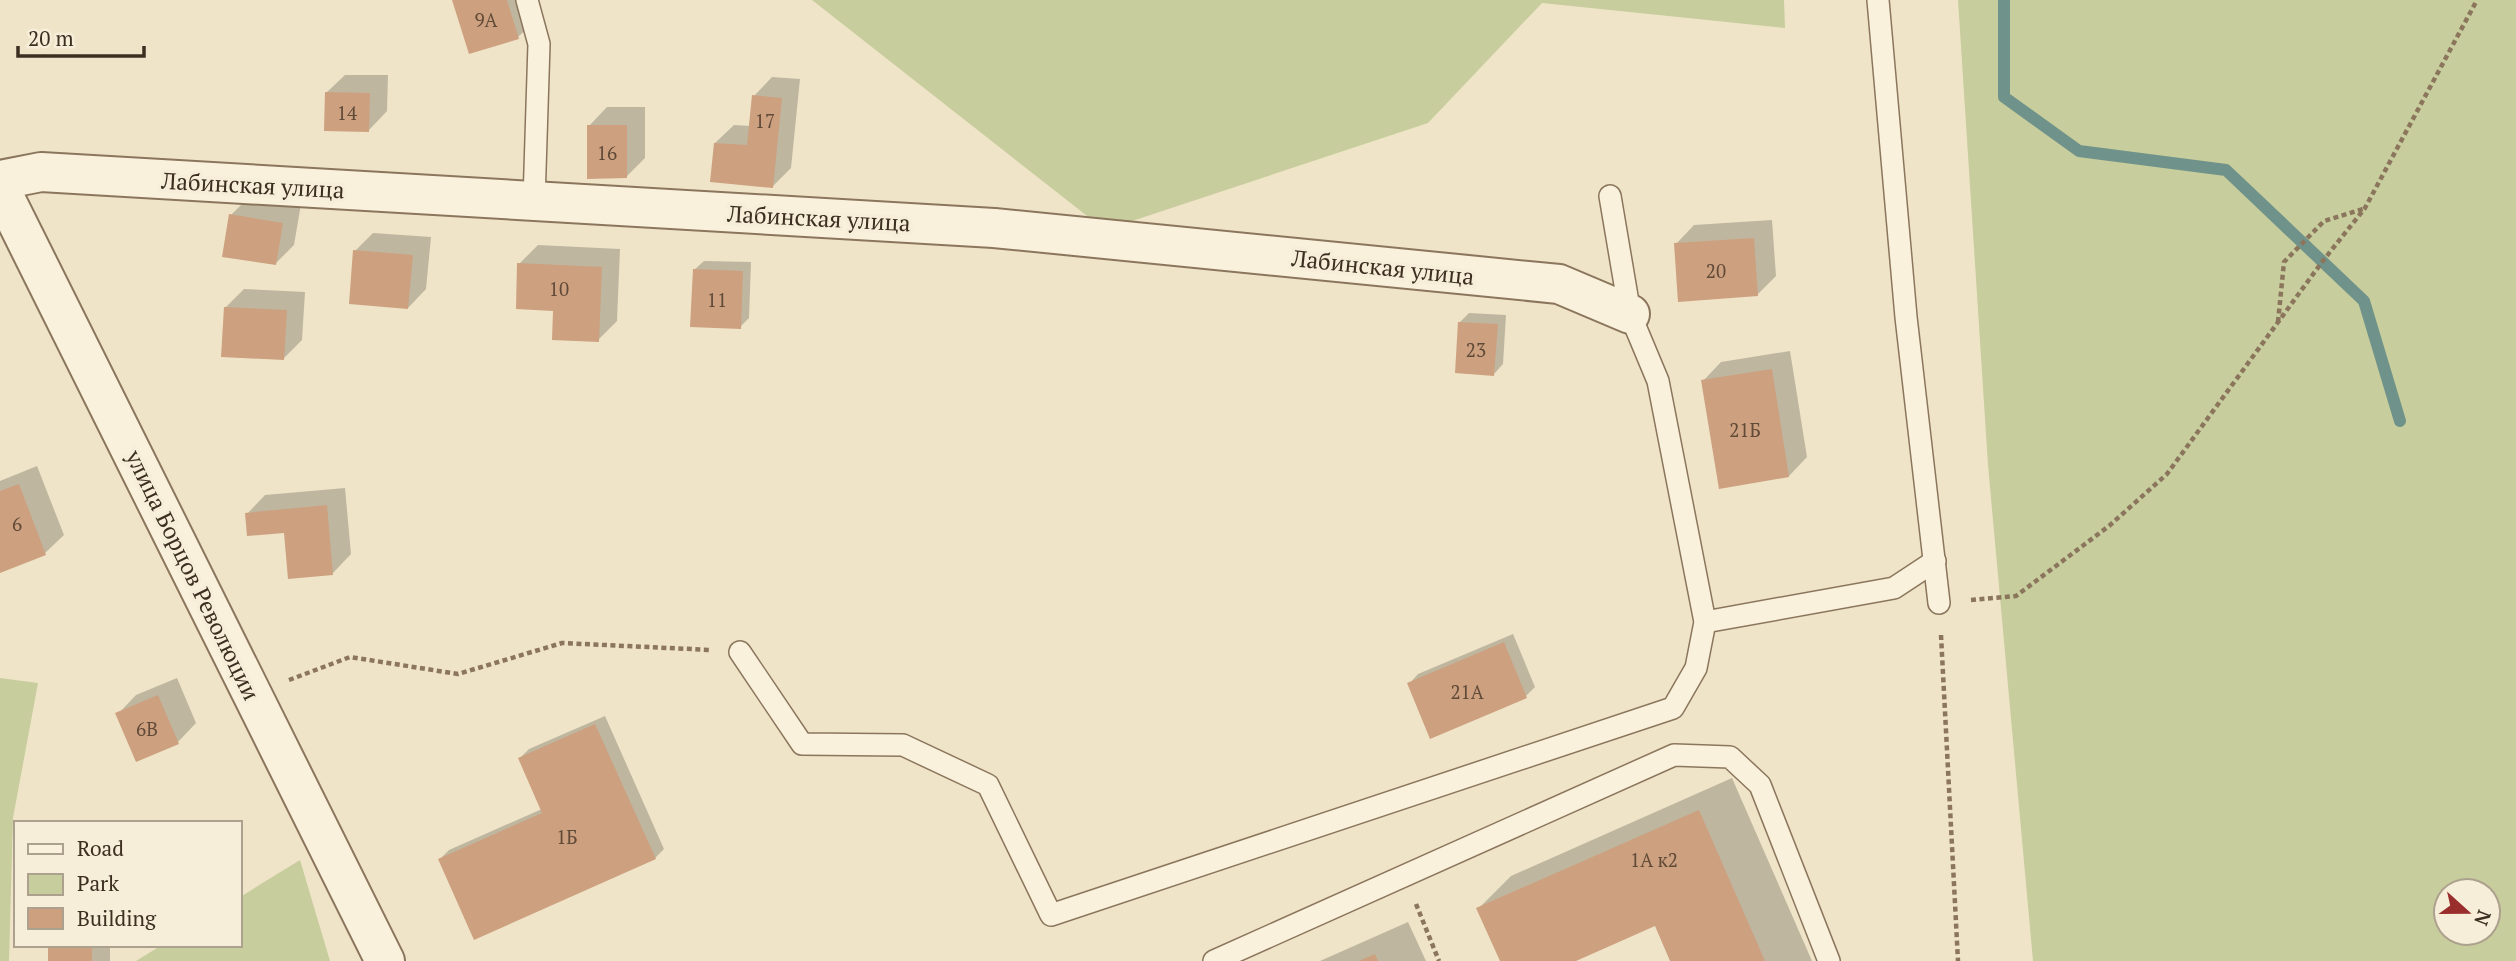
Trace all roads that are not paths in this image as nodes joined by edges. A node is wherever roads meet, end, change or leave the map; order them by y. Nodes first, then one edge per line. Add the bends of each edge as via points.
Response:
1 (527, 0) edge
2 (1878, 0) edge
3 (0, 180) edge
4 (0, 188) edge
5 (1610, 196) dead end
6 (534, 201) junction
7 (1630, 314) junction
8 (1935, 561) junction
9 (1939, 603) road end
10 (1705, 622) junction
11 (740, 652) road end
12 (385, 961) edge
13 (1214, 961) edge
14 (1829, 961) edge

1 - 6 lane via 540,44
2 - 8 lane via 1906,317
3 - 6 street, Лабинская улица via 41,172
4 - 12 street, улица Борцов Революции
5 - 7 lane
6 - 7 street, Лабинская улица via 994,228 1559,284
7 - 10 lane via 1658,381
8 - 9 lane
8 - 10 lane via 1894,588
10 - 11 lane via 1696,668 1673,708 1051,915 988,785 903,745 802,744
13 - 14 lane via 1674,755 1730,757 1760,785

